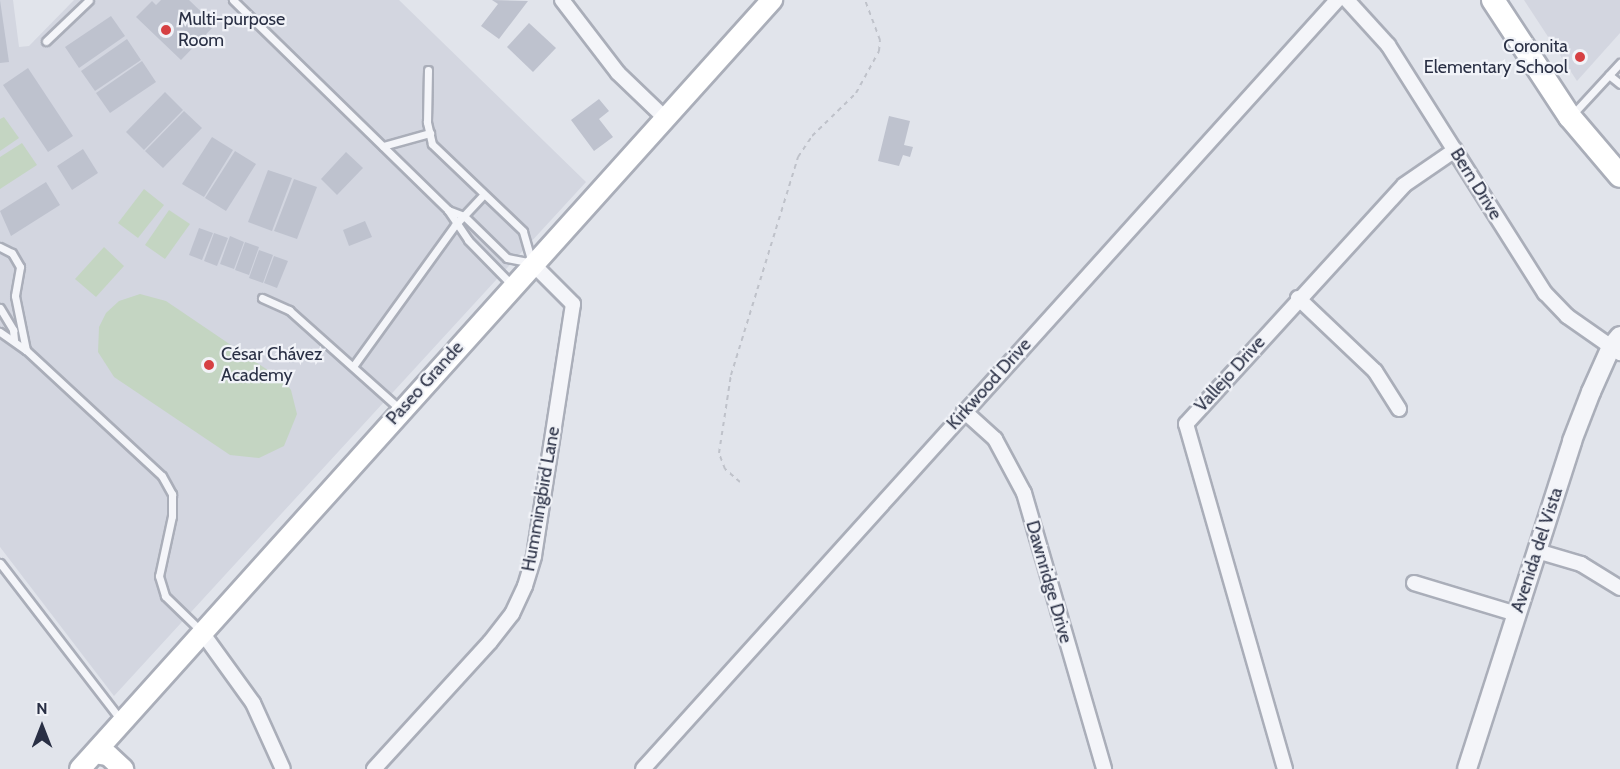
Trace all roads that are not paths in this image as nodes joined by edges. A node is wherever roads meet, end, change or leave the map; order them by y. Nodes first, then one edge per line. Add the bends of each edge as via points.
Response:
1 (89, 0) edge
2 (233, 0) edge
3 (562, 0) edge
4 (772, 0) edge
5 (1337, 0) edge
6 (1347, 0) edge
7 (1493, 0) edge
8 (46, 41) dead end
9 (1620, 63) edge
10 (428, 70) dead end
11 (1610, 75) junction
12 (1620, 84) edge
13 (1570, 117) junction
14 (665, 118) junction
15 (430, 133) junction
16 (383, 146) junction
17 (1455, 150) junction
18 (1620, 176) edge
19 (484, 194) junction
20 (448, 210) junction
21 (464, 216) junction
22 (455, 225) junction
23 (0, 247) edge
24 (532, 263) junction
25 (512, 285) junction
26 (262, 298) dead end
27 (1299, 298) junction
28 (0, 308) edge
29 (0, 332) edge
30 (14, 340) junction
31 (1617, 345) edge
32 (26, 350) junction
33 (354, 364) junction
34 (1399, 409) dead end
35 (401, 410) junction
36 (964, 411) junction
37 (1537, 551) junction
38 (0, 563) edge
39 (1414, 583) dead end
40 (1620, 588) edge
41 (1516, 614) junction
42 (201, 631) junction
43 (122, 722) junction
44 (97, 761) edge
45 (80, 769) edge
46 (123, 769) edge
47 (283, 769) edge
48 (374, 769) edge
49 (643, 769) edge
50 (1104, 769) edge
51 (1285, 769) edge
52 (1467, 769) edge

1 - 8 lane
2 - 16 lane
3 - 14 street via 604,57
4 - 14 main road, Paseo Grande
5 - 36 street, Kirkwood Drive
6 - 17 street, Bern Drive via 1388,45
7 - 13 main road
9 - 11 lane
10 - 15 lane
11 - 12 lane
11 - 13 lane
13 - 18 main road
14 - 24 main road, Paseo Grande
15 - 16 lane
15 - 19 lane via 432,144
16 - 20 lane
17 - 27 street, Vallejo Drive via 1404,185
17 - 31 street, Bern Drive via 1545,293 1567,316
19 - 21 lane
19 - 24 lane via 523,231
20 - 21 lane
20 - 22 lane
21 - 22 lane
21 - 24 lane via 507,258
22 - 25 lane
22 - 33 lane
23 - 32 lane via 12,253 20,267 15,296
24 - 25 main road, Paseo Grande
24 - 48 street, Hummingbird Lane via 573,304 534,556 525,586 512,614 490,642
25 - 35 main road, Paseo Grande
26 - 33 lane via 290,310
27 - 34 street via 1375,371
27 - 51 street, Vallejo Drive via 1186,424
28 - 30 lane via 13,330
29 - 30 lane
30 - 32 lane
31 - 37 street, Avenida del Vista via 1590,392
32 - 42 lane via 162,476 172,494 172,516 159,576 165,596
33 - 35 lane
35 - 42 main road, Paseo Grande
36 - 49 street, Kirkwood Drive
36 - 50 street, Dawnridge Drive via 995,439 1024,493
37 - 40 street via 1581,564
37 - 41 street, Avenida del Vista
38 - 43 lane
39 - 41 street
41 - 52 street, Avenida del Vista
42 - 43 main road, Paseo Grande
42 - 47 street via 253,703
43 - 44 main road, Paseo Grande
44 - 45 main road, Paseo Grande
44 - 46 main road via 108,755

